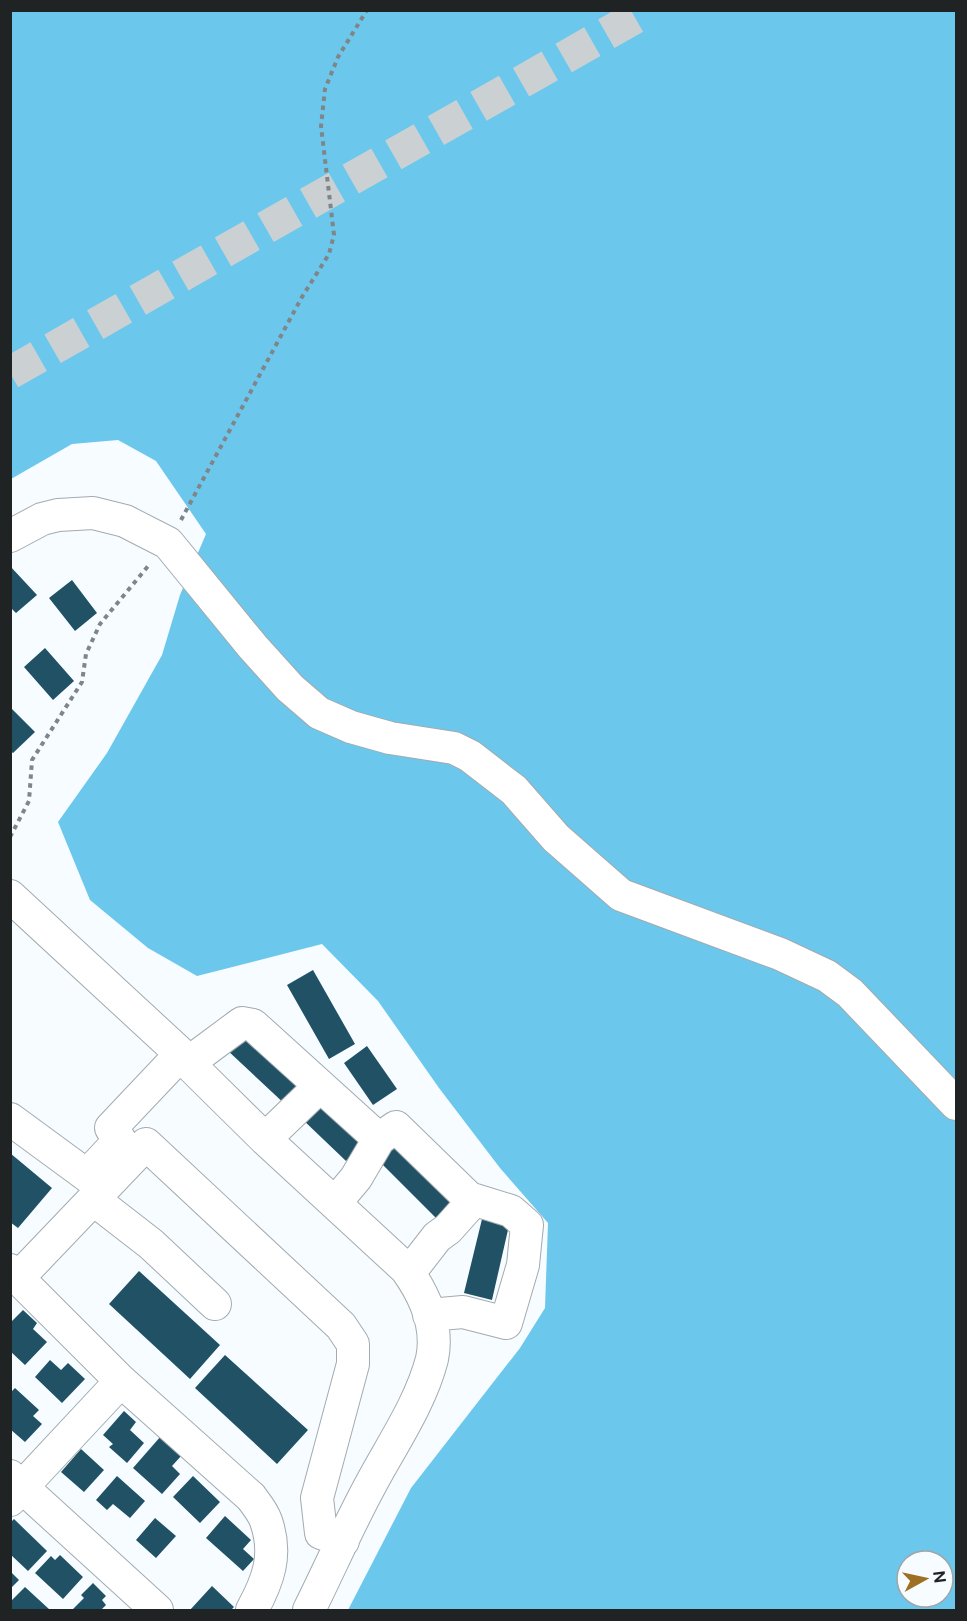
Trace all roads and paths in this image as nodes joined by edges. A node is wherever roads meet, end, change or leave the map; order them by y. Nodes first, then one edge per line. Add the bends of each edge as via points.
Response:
1 (367, 10) edge
2 (10, 536) edge
3 (168, 543) junction
4 (10, 837) edge
5 (10, 896) edge
6 (184, 1058) junction
7 (319, 1087) junction
8 (957, 1104) edge
9 (10, 1119) edge
10 (265, 1139) junction
11 (379, 1139) junction
12 (95, 1187) junction
13 (474, 1200) junction
14 (335, 1203) junction
15 (15, 1273) edge
16 (409, 1273) junction
17 (215, 1304) dead end
18 (429, 1316) junction
19 (121, 1381) junction
20 (14, 1488) edge
21 (343, 1541) junction
22 (157, 1611) edge
23 (252, 1611) edge
24 (309, 1611) edge

1 - 3 path via 338,57 325,89 321,126 334,235 329,254
2 - 3 street via 42,519 93,513 125,521
3 - 4 path via 100,624 86,654 82,682 32,760 29,801
3 - 8 street via 253,647 319,713 351,728 454,748 470,756 513,790 556,838 621,895 780,954 827,976 850,993
5 - 6 street
6 - 7 street via 242,1023 253,1025
6 - 10 street
6 - 12 street via 111,1128 120,1140
7 - 10 street
7 - 11 street
9 - 12 street
10 - 14 street
11 - 13 street via 396,1127
11 - 14 street via 356,1178
12 - 15 street
12 - 17 street
12 - 21 street via 146,1144 341,1326 353,1344 353,1364 317,1498 321,1533
13 - 16 street via 437,1237
13 - 18 street via 511,1211 527,1225 523,1265 506,1323 463,1312
14 - 16 street
15 - 19 street
16 - 18 street via 427,1304
18 - 21 street via 432,1357 419,1394
19 - 20 street
19 - 23 street via 251,1497 266,1520 272,1553 270,1571
20 - 22 street
21 - 24 street

